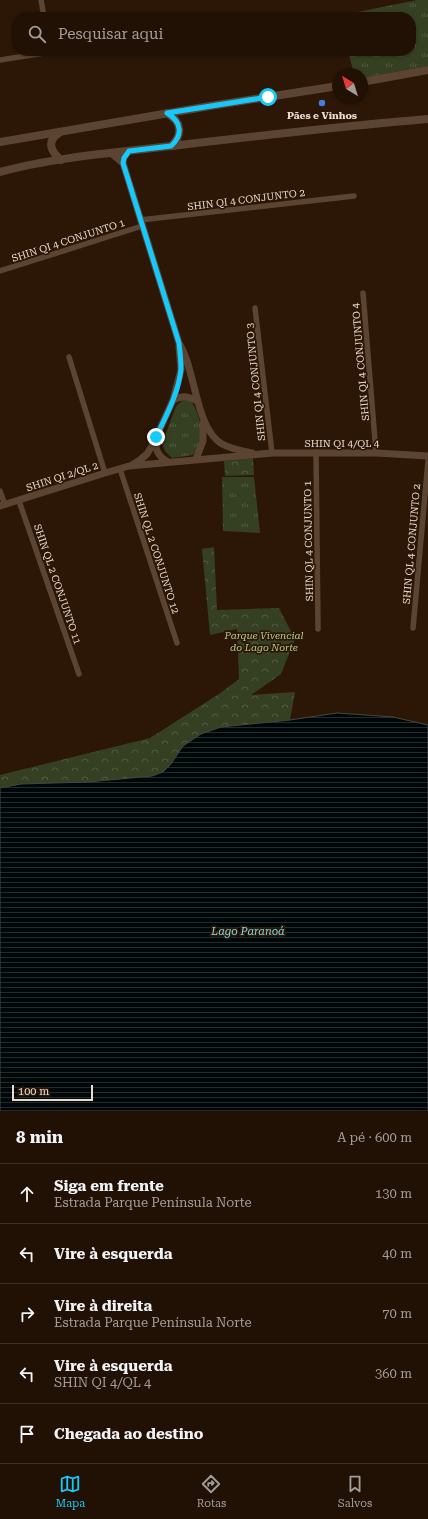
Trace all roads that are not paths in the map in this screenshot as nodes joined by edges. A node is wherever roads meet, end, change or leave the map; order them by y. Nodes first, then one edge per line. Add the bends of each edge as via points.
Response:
1 (41, 0) edge
2 (43, 12) edge
3 (24, 56) edge
4 (0, 60) edge
5 (428, 70) edge
6 (368, 81) edge
7 (332, 87) edge
8 (167, 113) junction
9 (428, 119) edge
10 (60, 132) junction
11 (0, 142) edge
12 (171, 146) junction
13 (129, 151) junction
14 (111, 154) junction
15 (61, 160) junction
16 (123, 163) junction
17 (0, 172) edge
18 (354, 196) dead end
19 (141, 223) junction
20 (0, 271) edge
21 (363, 293) dead end
22 (256, 308) dead end
23 (179, 343) junction
24 (69, 357) dead end
25 (173, 400) junction
26 (198, 402) junction
27 (203, 417) junction
28 (156, 437) junction
29 (316, 452) junction
30 (376, 453) junction
31 (256, 454) junction
32 (272, 454) junction
33 (428, 456) edge
34 (196, 459) junction
35 (168, 462) junction
36 (428, 462) edge
37 (129, 466) junction
38 (120, 469) junction
39 (105, 473) junction
40 (0, 490) edge
41 (19, 501) junction
42 (2, 506) edge
43 (412, 628) dead end
44 (318, 629) dead end
45 (176, 643) dead end
46 (80, 674) dead end

1 - 2 street
3 - 4 street
5 - 6 main road
7 - 8 main road
8 - 10 main road
8 - 12 main road via 178,122 180,129 176,142
9 - 12 main road via 351,125
10 - 11 main road
10 - 15 main road via 52,140 51,146 52,152
12 - 13 main road
13 - 14 main road
13 - 16 street
14 - 15 main road
14 - 16 street
15 - 17 main road
16 - 19 street, SHIN QI 4/QL 4
18 - 19 street, SHIN QI 4 CONJUNTO 2
19 - 20 street, SHIN QI 4 CONJUNTO 1
19 - 23 street, SHIN QI 4/QL 4
21 - 30 street, SHIN QI 4 CONJUNTO 4
22 - 32 street, SHIN QI 4 CONJUNTO 3
23 - 25 street, SHIN QI 4/QL 4 via 181,370
23 - 26 street, SHIN QI 4/QL 4 via 188,364
24 - 39 street
25 - 26 street via 189,396
25 - 28 street, SHIN QI 4/QL 4
26 - 27 street, SHIN QI 4/QL 4
27 - 31 street, SHIN QI 4/QL 4 via 211,434 222,444
27 - 34 street via 204,434
28 - 35 street via 156,450 160,458
28 - 37 street, SHIN QI 2/QL 2 via 144,457
29 - 30 street, SHIN QI 4/QL 4
29 - 32 street, SHIN QI 4/QL 4
29 - 44 street, SHIN QL 4 CONJUNTO 1
30 - 33 street, SHIN QI 4/QL 4
31 - 32 street, SHIN QI 4/QL 4
31 - 34 street, SHIN QI 4/QL 4
34 - 35 street, SHIN QI 4/QL 4
35 - 37 street, SHIN QI 2/QL 2
36 - 43 street, SHIN QL 4 CONJUNTO 2
37 - 38 street, SHIN QI 2/QL 2
38 - 39 street, SHIN QI 2/QL 2
38 - 45 street, SHIN QL 2 CONJUNTO 12
39 - 41 street, SHIN QI 2/QL 2
40 - 42 street
41 - 42 street, SHIN QI 2/QL 2
41 - 46 street, SHIN QL 2 CONJUNTO 11

